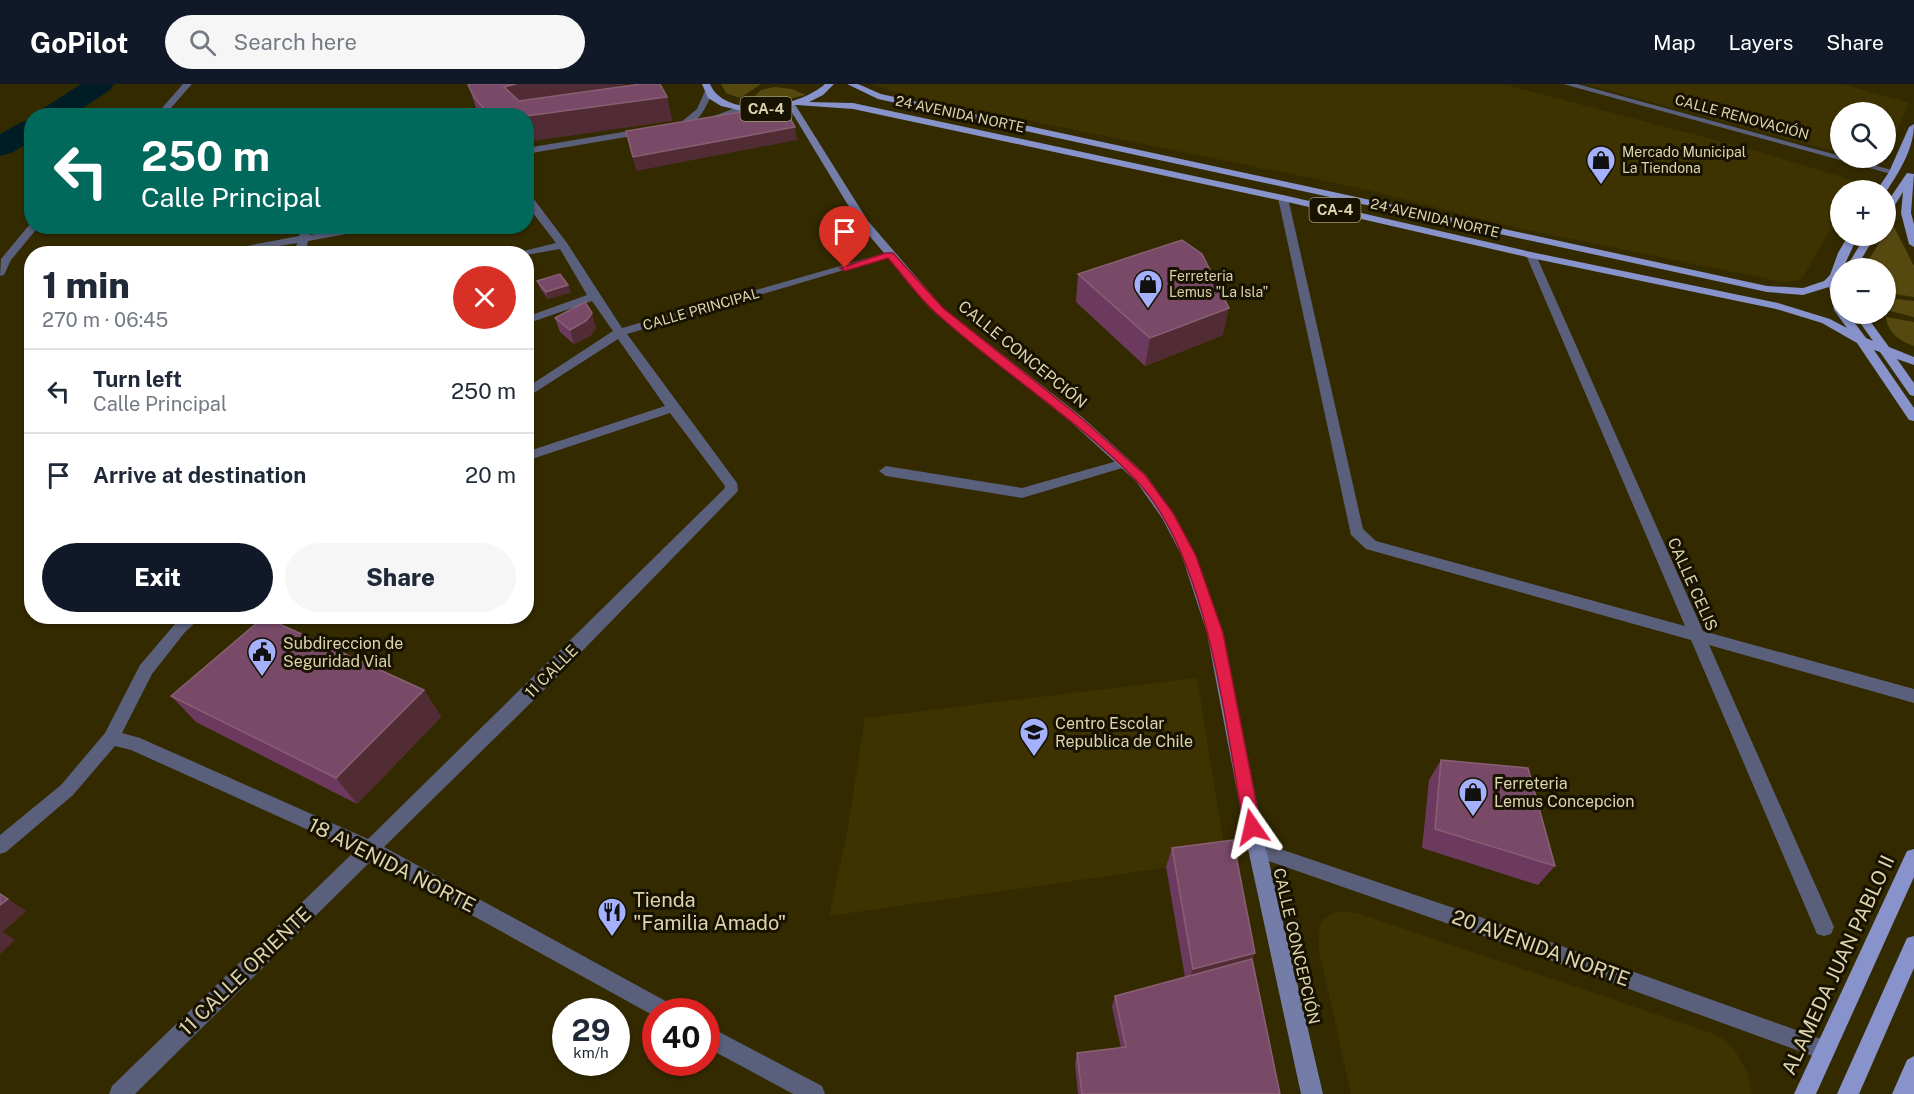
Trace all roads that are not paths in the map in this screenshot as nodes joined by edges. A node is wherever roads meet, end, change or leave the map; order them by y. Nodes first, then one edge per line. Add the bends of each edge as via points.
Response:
1 (188, 84) edge
2 (830, 84) edge
3 (851, 84) edge
4 (1567, 84) edge
5 (706, 87) edge
6 (797, 105) junction
7 (166, 108) edge
8 (743, 108) junction
9 (683, 125) junction
10 (672, 127) edge
11 (1914, 127) edge
12 (660, 129) edge
13 (534, 150) edge
14 (1830, 154) edge
15 (1883, 168) edge
16 (1894, 171) junction
17 (1912, 171) edge
18 (1888, 180) edge
19 (1896, 196) edge
20 (1283, 198) junction
21 (534, 209) edge
22 (27, 234) edge
23 (306, 234) edge
24 (339, 234) edge
25 (304, 240) junction
26 (1914, 244) edge
27 (563, 245) junction
28 (263, 246) edge
29 (302, 246) edge
30 (534, 251) edge
31 (890, 255) junction
32 (1531, 255) junction
33 (0, 273) edge
34 (1830, 282) edge
35 (594, 296) junction
36 (534, 318) edge
37 (1850, 324) edge
38 (1867, 324) edge
39 (620, 332) junction
40 (1862, 341) junction
41 (1885, 351) junction
42 (1914, 361) edge
43 (534, 389) edge
44 (1914, 392) edge
45 (673, 408) junction
46 (1914, 417) edge
47 (534, 454) edge
48 (1124, 463) junction
49 (886, 471) dead end
50 (185, 624) edge
51 (1696, 637) junction
52 (1914, 696) edge
53 (111, 738) junction
54 (0, 846) edge
55 (370, 849) junction
56 (1257, 849) junction
57 (1914, 857) edge
58 (1824, 927) dead end
59 (1914, 945) edge
60 (642, 999) edge
61 (720, 1043) edge
62 (1824, 1050) junction
63 (1913, 1072) edge
64 (120, 1094) edge
65 (814, 1094) edge
66 (1312, 1094) edge
67 (1805, 1094) edge
68 (1848, 1094) edge
69 (1903, 1094) edge

1 - 7 street
2 - 6 main road, CA-4 via 819,95
3 - 34 main road, 24 AVENIDA NORTE / CA-4 via 879,96 1767,290 1812,290
4 - 14 street, CALLE RENOVACIÓN
5 - 8 main road, CA-4 via 721,102
5 - 9 street via 701,110
6 - 8 main road, CA-4
6 - 20 main road, 24 AVENIDA NORTE / CA-4 via 853,106
6 - 31 street, CALLE CONCEPCIÓN via 864,223
8 - 9 street
9 - 10 street
11 - 16 main road
12 - 13 street
15 - 16 street, CALLE RENOVACIÓN
16 - 18 main road
17 - 19 main road
17 - 26 main road via 1906,213
20 - 32 main road, 24 AVENIDA NORTE / CA-4
20 - 51 street via 1356,531 1371,545
21 - 27 street
22 - 33 street via 6,259
23 - 25 street
24 - 25 street
25 - 28 street
25 - 29 street
27 - 30 street
27 - 35 street
31 - 39 street, CALLE PRINCIPAL
31 - 48 street, CALLE CONCEPCIÓN via 939,310 1077,420
32 - 40 main road, 24 AVENIDA NORTE / CA-4 via 1778,306 1826,321
32 - 51 street, CALLE CELIS
35 - 36 street
35 - 39 street
37 - 40 main road
38 - 41 main road
39 - 43 street, CALLE PRINCIPAL
39 - 45 street
40 - 41 main road, 24 AVENIDA NORTE
40 - 46 main road
41 - 42 main road, 24 AVENIDA NORTE
41 - 44 main road
45 - 47 street
45 - 55 street, 11 CALLE via 732,486 731,491
48 - 49 street via 1022,493
48 - 56 street, CALLE CONCEPCIÓN via 1141,477 1189,556 1215,633
50 - 53 street via 146,670
51 - 52 street
51 - 58 street, CALLE CELIS
53 - 54 street via 67,790
53 - 55 street, 18 AVENIDA NORTE via 134,742
55 - 60 street, 18 AVENIDA NORTE
55 - 64 street, 11 CALLE ORIENTE
56 - 62 street, 20 AVENIDA NORTE
56 - 66 street, CALLE CONCEPCIÓN
57 - 62 main road, ALAMEDA JUAN PABLO II
59 - 68 main road
61 - 65 street
62 - 67 main road, ALAMEDA JUAN PABLO II
63 - 69 main road

